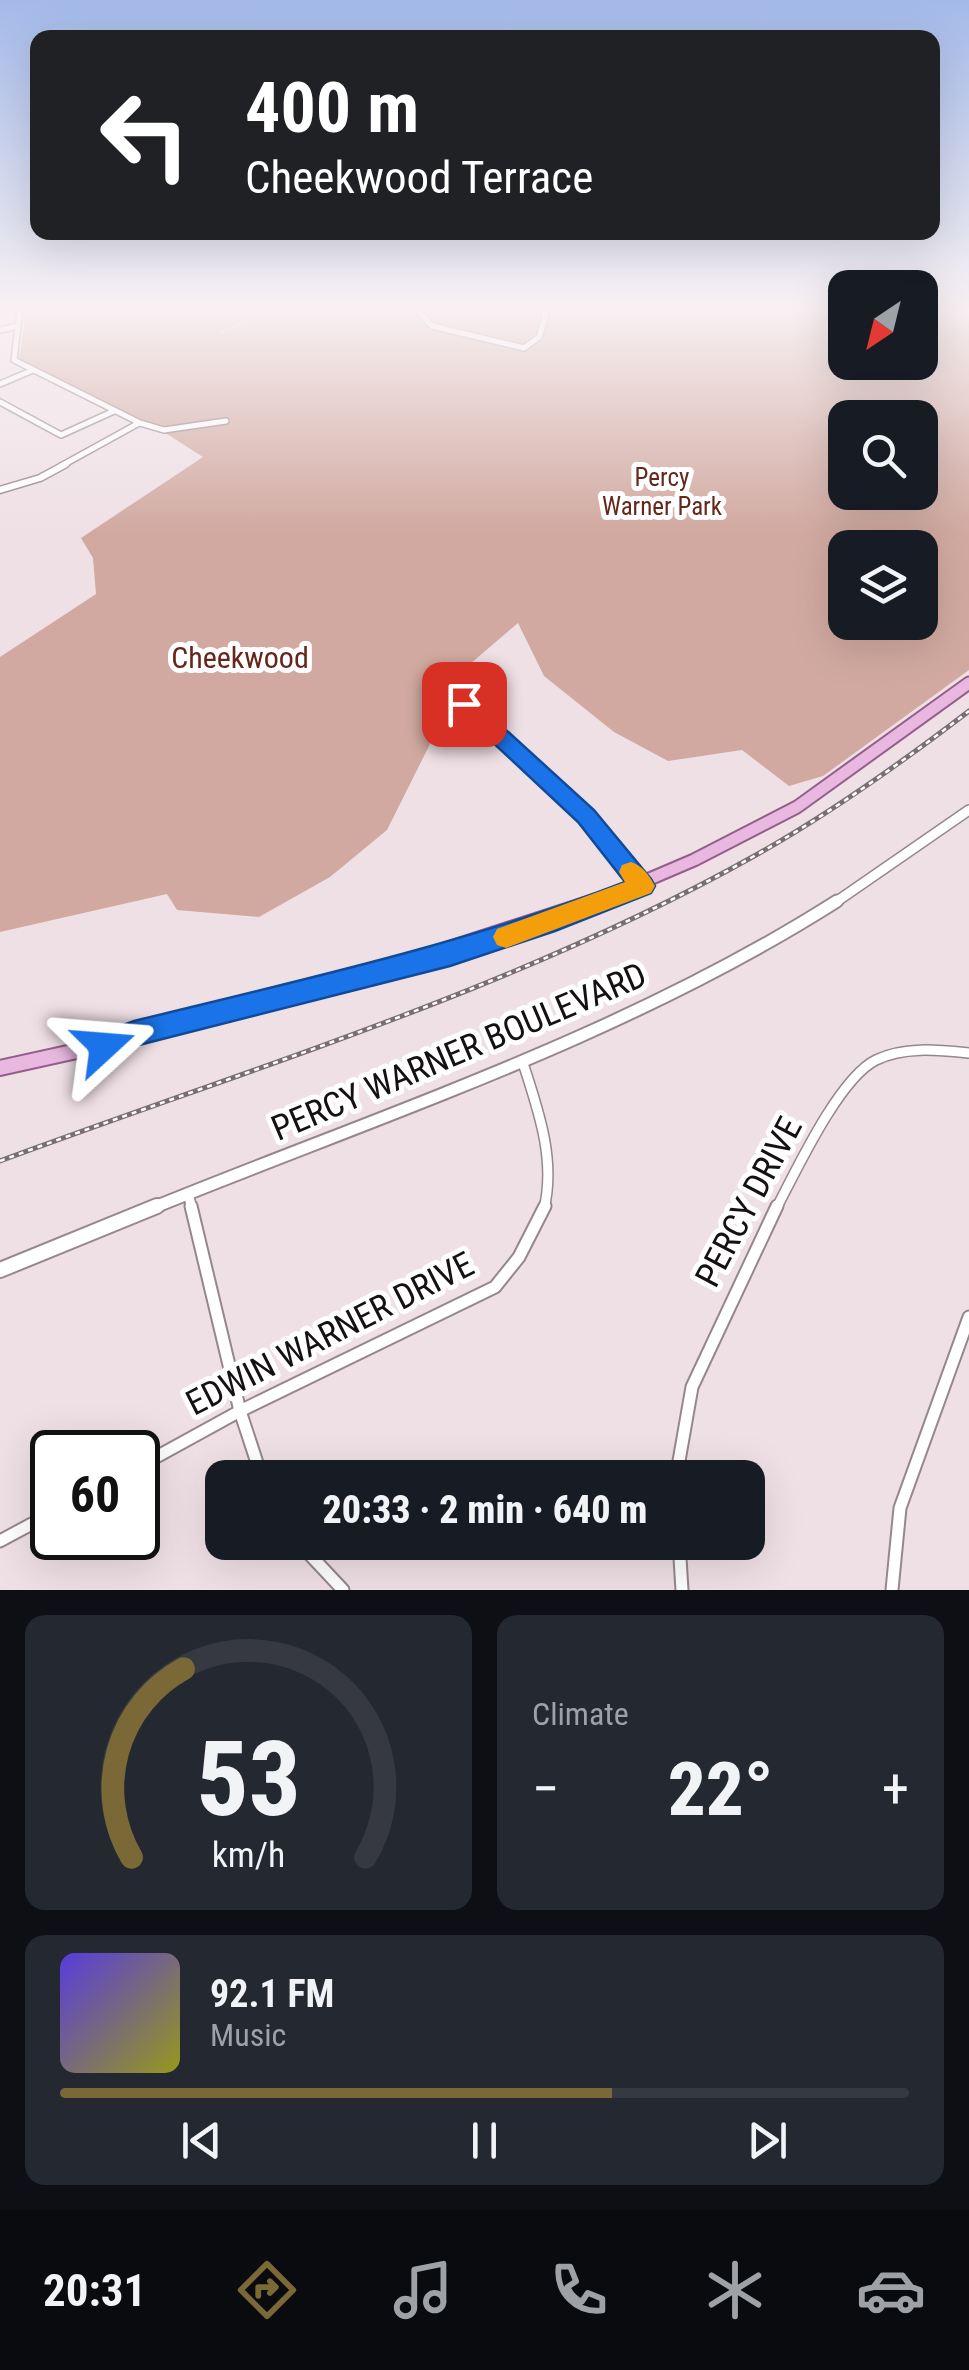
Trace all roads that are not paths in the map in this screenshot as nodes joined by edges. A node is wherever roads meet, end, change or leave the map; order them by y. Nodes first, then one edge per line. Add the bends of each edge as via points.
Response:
1 (62, 384) edge
2 (0, 402) edge
3 (114, 411) junction
4 (226, 421) dead end
5 (140, 423) junction
6 (0, 490) edge
7 (969, 683) edge
8 (464, 704) dead end
9 (969, 810) edge
10 (642, 886) junction
11 (969, 1053) edge
12 (523, 1062) junction
13 (0, 1068) edge
14 (188, 1193) junction
15 (0, 1270) edge
16 (969, 1317) edge
17 (240, 1412) junction
18 (160, 1455) edge
19 (256, 1460) edge
20 (679, 1460) edge
21 (30, 1525) edge
22 (0, 1541) edge
23 (315, 1560) edge
24 (680, 1560) edge
25 (343, 1590) edge
26 (682, 1590) edge
27 (892, 1590) edge

1 - 3 street
2 - 3 street via 61,436
3 - 5 street
4 - 5 street via 164,430
5 - 6 street via 40,478
7 - 10 main road via 800,805
8 - 10 street via 586,816
9 - 12 street, PERCY WARNER BOULEVARD via 829,905 705,976
10 - 13 main road via 450,954
11 - 20 street, PERCY DRIVE via 916,1050 870,1062 842,1091 736,1285 691,1390
12 - 14 street, PERCY WARNER BOULEVARD
12 - 17 street, EDWIN WARNER DRIVE via 549,1146 546,1208 525,1253 495,1288
14 - 15 street, PERCY WARNER BOULEVARD
14 - 17 street
16 - 27 street via 900,1508
17 - 18 street, EDWIN WARNER DRIVE
17 - 19 street
21 - 22 street
23 - 25 street
24 - 26 street

